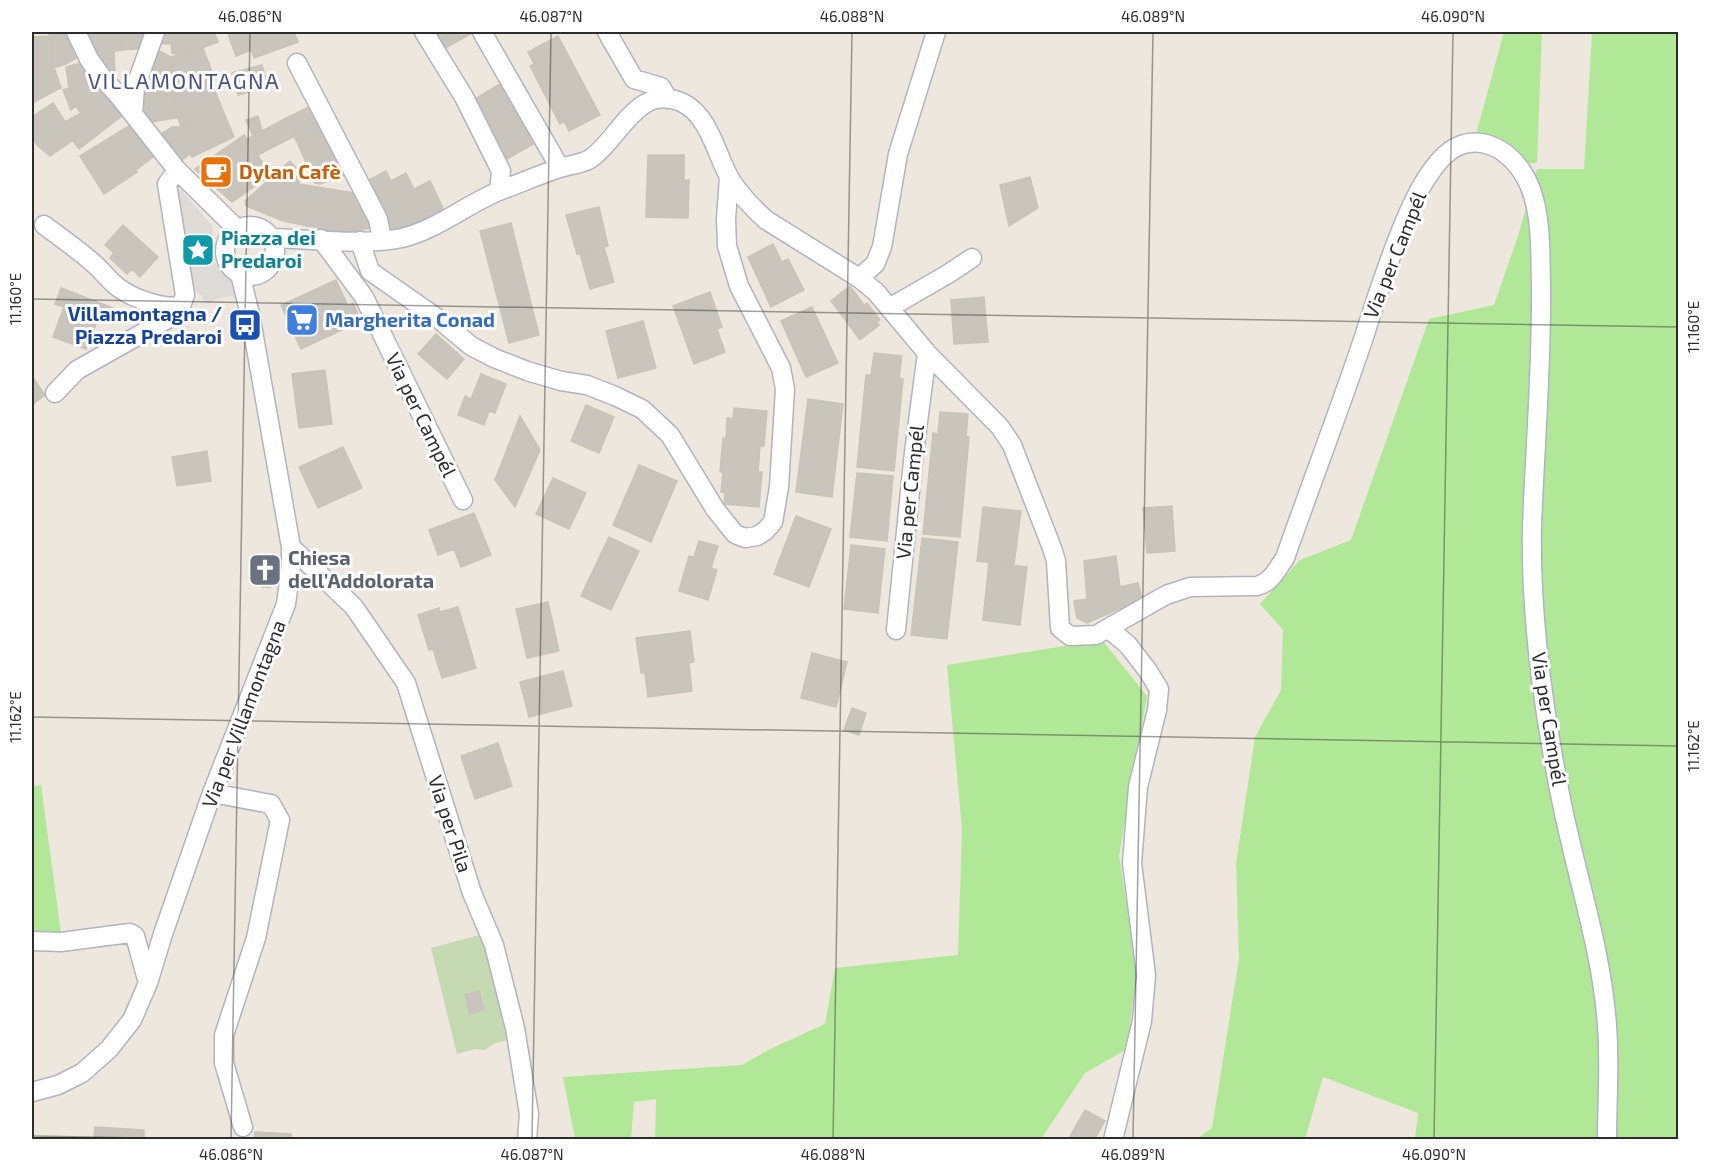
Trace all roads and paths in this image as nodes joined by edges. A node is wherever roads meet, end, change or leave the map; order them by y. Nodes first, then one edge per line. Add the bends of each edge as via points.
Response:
1 (76, 32) edge
2 (155, 32) edge
3 (424, 32) edge
4 (482, 32) edge
5 (607, 32) edge
6 (936, 32) edge
7 (297, 63) dead end
8 (668, 99) junction
9 (133, 114) junction
10 (560, 168) junction
11 (177, 170) junction
12 (729, 177) junction
13 (499, 191) junction
14 (44, 225) dead end
15 (237, 229) junction
16 (271, 238) junction
17 (321, 239) junction
18 (382, 239) junction
19 (360, 241) junction
20 (972, 258) dead end
21 (240, 274) junction
22 (859, 278) junction
23 (181, 306) junction
24 (889, 308) junction
25 (927, 353) junction
26 (55, 393) dead end
27 (463, 500) dead end
28 (291, 548) junction
29 (1109, 629) junction
30 (896, 630) dead end
31 (212, 793) junction
32 (32, 941) edge
33 (148, 983) junction
34 (32, 1092) edge
35 (243, 1127) dead end
36 (527, 1140) edge
37 (1113, 1140) edge
38 (1607, 1140) edge

1 - 9 street via 89,59
2 - 9 street via 135,88
3 - 13 street via 464,97 501,171
4 - 10 street
5 - 8 street, Via per Campél via 634,79 661,87
6 - 22 street via 898,154 882,247 874,264
7 - 18 street via 378,219
8 - 10 street via 649,101 636,108 589,160
8 - 12 street, Via per Campél via 691,108 710,136
9 - 11 street
10 - 13 street
11 - 15 street
11 - 23 street via 167,184 185,295
12 - 19 street, Via per Campél via 727,246 739,286 781,368 784,389 779,487 773,522 757,536 745,538 735,534 670,435 642,409 587,385 527,371 471,345 370,271
12 - 22 street, Via per Campél via 766,220
13 - 18 street via 426,229 402,238
14 - 23 street via 119,288 152,302
15 - 16 street via 262,229
15 - 21 street via 230,235 225,252 232,269
16 - 17 street
16 - 21 street via 274,258 269,267 260,274
17 - 19 street
17 - 27 street, Via per Campél via 364,297
18 - 19 street
20 - 24 street
21 - 28 street, Via per Villamontagna
22 - 24 street, Via per Campél
23 - 26 street via 173,316 77,370
24 - 25 street, Via per Campél
25 - 29 street, Via per Campél via 987,412 1012,445 1056,561 1060,628 1070,636 1096,635
25 - 30 street, Via per Campél
28 - 31 street, Via per Villamontagna via 286,604
28 - 36 street, Via per Pila via 354,607 406,683 472,893 494,945 515,1028 529,1114
29 - 37 street via 1128,645 1159,690 1138,787 1132,863 1146,975 1142,1021
29 - 38 street, Via per Campél via 1166,595 1190,587 1257,586 1272,577 1285,558 1388,263 1426,179 1458,144 1466,142 1491,146 1516,163 1532,191 1540,247 1542,343 1532,527 1533,594 1562,803 1608,1027
31 - 33 street, Via per Villamontagna
31 - 35 street via 271,804 280,820 256,939 224,1035 224,1063
32 - 33 street via 61,942 129,933 135,936
33 - 34 street, Via per Villamontagna via 132,1020 110,1049 82,1073

